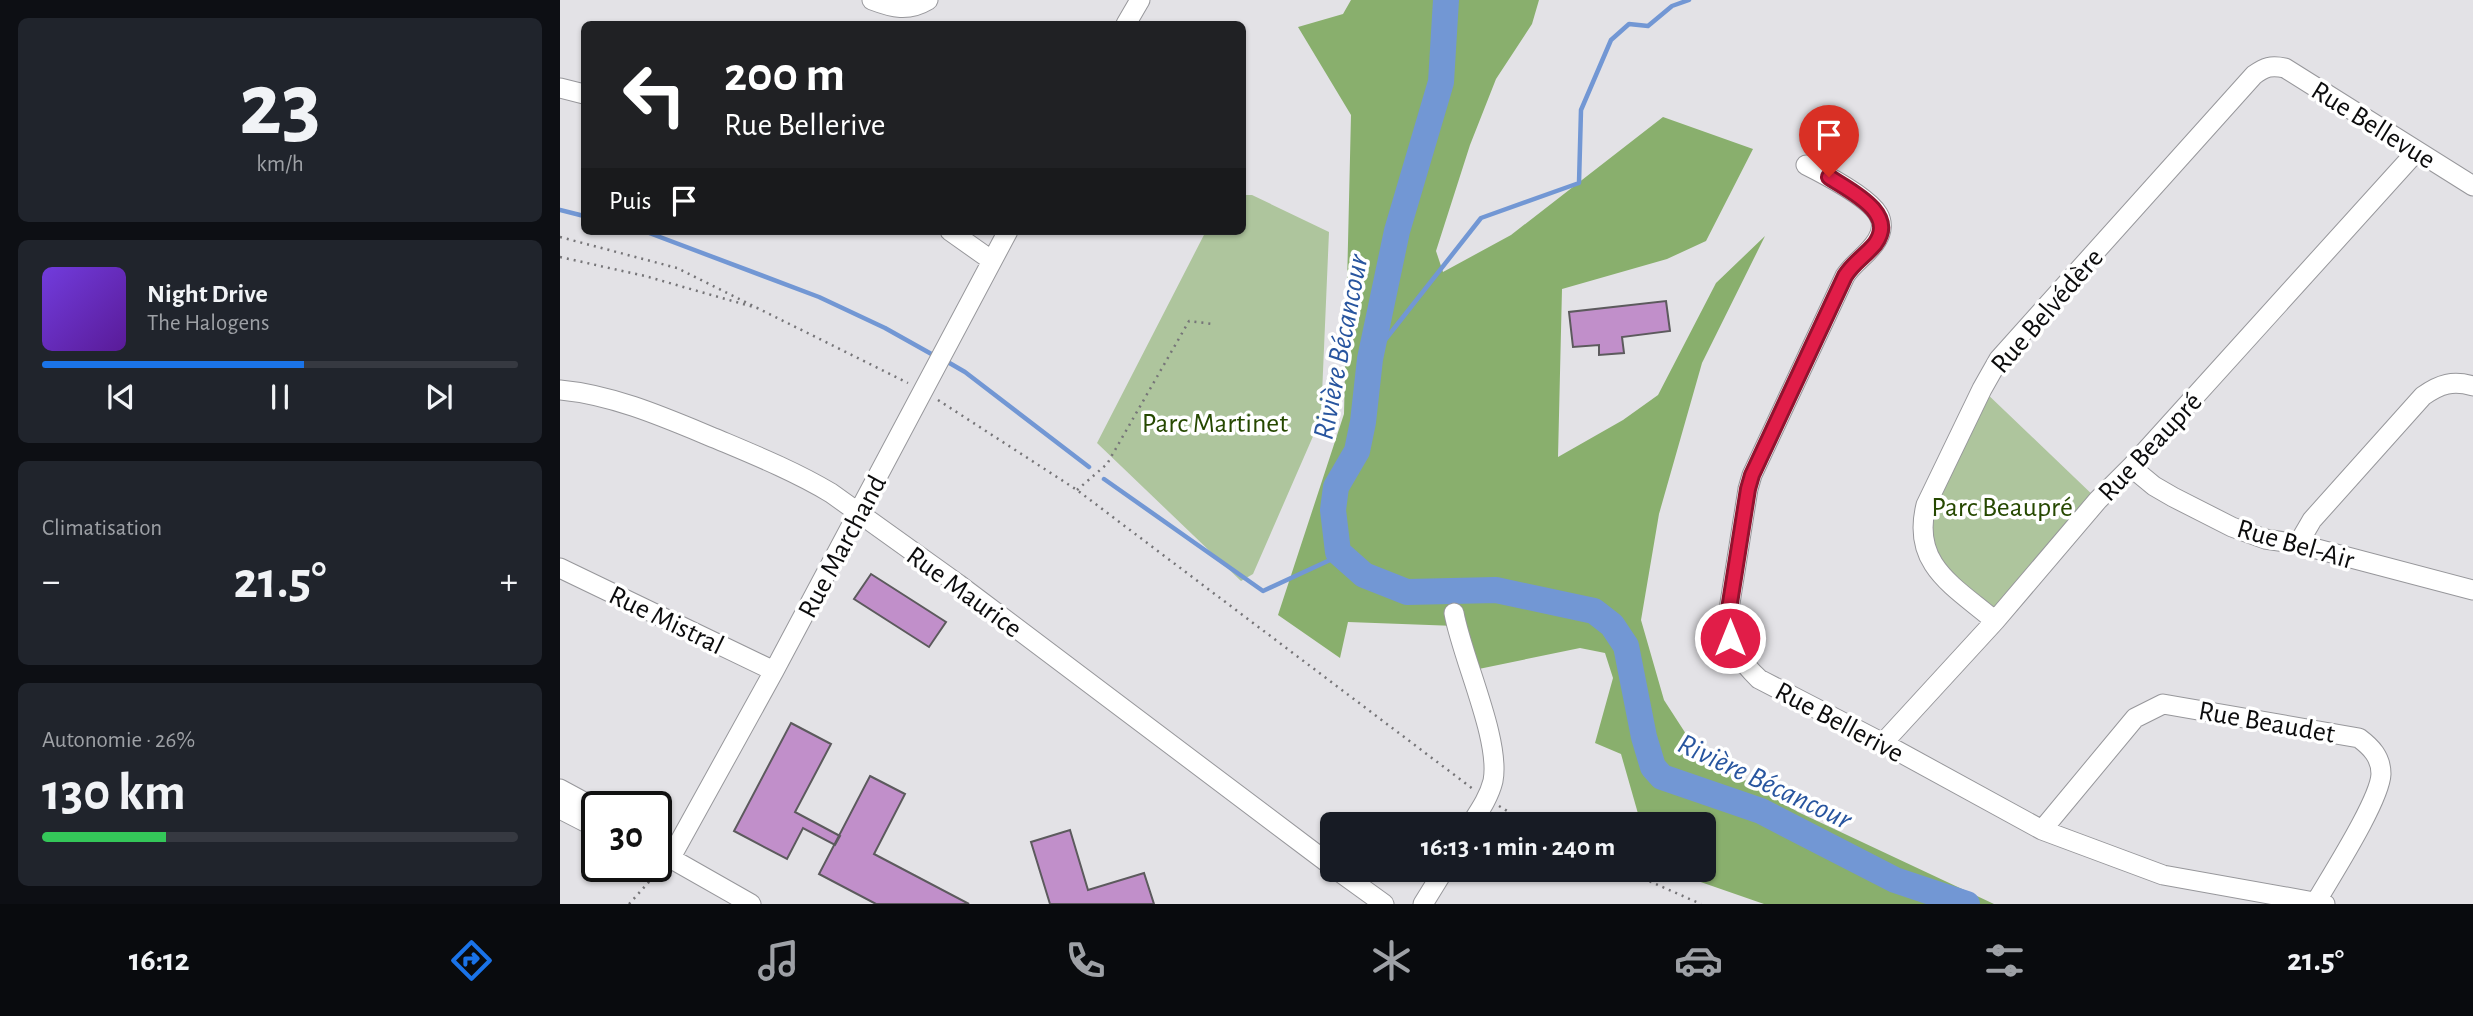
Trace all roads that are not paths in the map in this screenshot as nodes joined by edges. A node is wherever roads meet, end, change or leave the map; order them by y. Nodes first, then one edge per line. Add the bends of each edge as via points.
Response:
1 (872, 0) edge
2 (928, 0) edge
3 (1140, 0) edge
4 (1128, 21) edge
5 (2273, 65) joint
6 (560, 88) edge
7 (581, 93) edge
8 (2416, 152) junction
9 (1806, 165) dead end
10 (2473, 186) edge
11 (956, 235) edge
12 (1006, 235) edge
13 (991, 260) junction
14 (2473, 386) edge
15 (560, 390) edge
16 (2131, 467) junction
17 (860, 512) junction
18 (2298, 544) junction
19 (560, 568) edge
20 (2473, 590) edge
21 (1454, 613) dead end
22 (1995, 621) junction
23 (774, 671) junction
24 (1883, 743) junction
25 (560, 789) edge
26 (581, 800) edge
27 (560, 809) edge
28 (1479, 812) edge
29 (581, 820) edge
30 (2042, 830) junction
31 (672, 836) edge
32 (1320, 857) edge
33 (672, 860) edge
34 (1354, 882) edge
35 (1437, 882) edge
36 (2320, 903) edge
37 (751, 904) edge
38 (1384, 904) edge
39 (1423, 904) edge

1 - 2 street via 908,9
3 - 4 street
5 - 8 street, Rue Bellevue via 2285,68
5 - 22 street, Rue Belvédère via 2254,75 1989,374 1926,505 1922,538 1935,567
6 - 7 street
8 - 10 street, Rue Bellevue
8 - 16 street, Rue Beaupré
9 - 24 street, Rue Bellerive via 1872,207 1879,215 1880,234 1845,276 1752,475 1727,622 1737,653 1759,679
11 - 13 street
12 - 13 street, Rue Marchand
13 - 17 street, Rue Marchand
14 - 18 street via 2448,383 2423,396 2312,520
15 - 17 street, Rue Maurice via 601,397 671,420 815,483
16 - 18 street, Rue Bel-Air via 2154,486 2232,527
16 - 22 street, Rue Beaupré
17 - 23 street, Rue Marchand
17 - 32 street, Rue Maurice
18 - 20 street, Rue Bel-Air
19 - 23 street, Rue Mistral
21 - 28 street via 1493,750 1493,780
22 - 24 street, Rue Beaupré
23 - 31 street, Rue Marchand
24 - 30 street, Rue Bellerive
25 - 26 street
27 - 29 street
30 - 36 street, Rue Bellerive via 2163,875
30 - 36 street, Rue Beaudet via 2135,718 2163,704 2359,738 2379,761 2379,786
33 - 37 street
34 - 38 street
35 - 39 street

